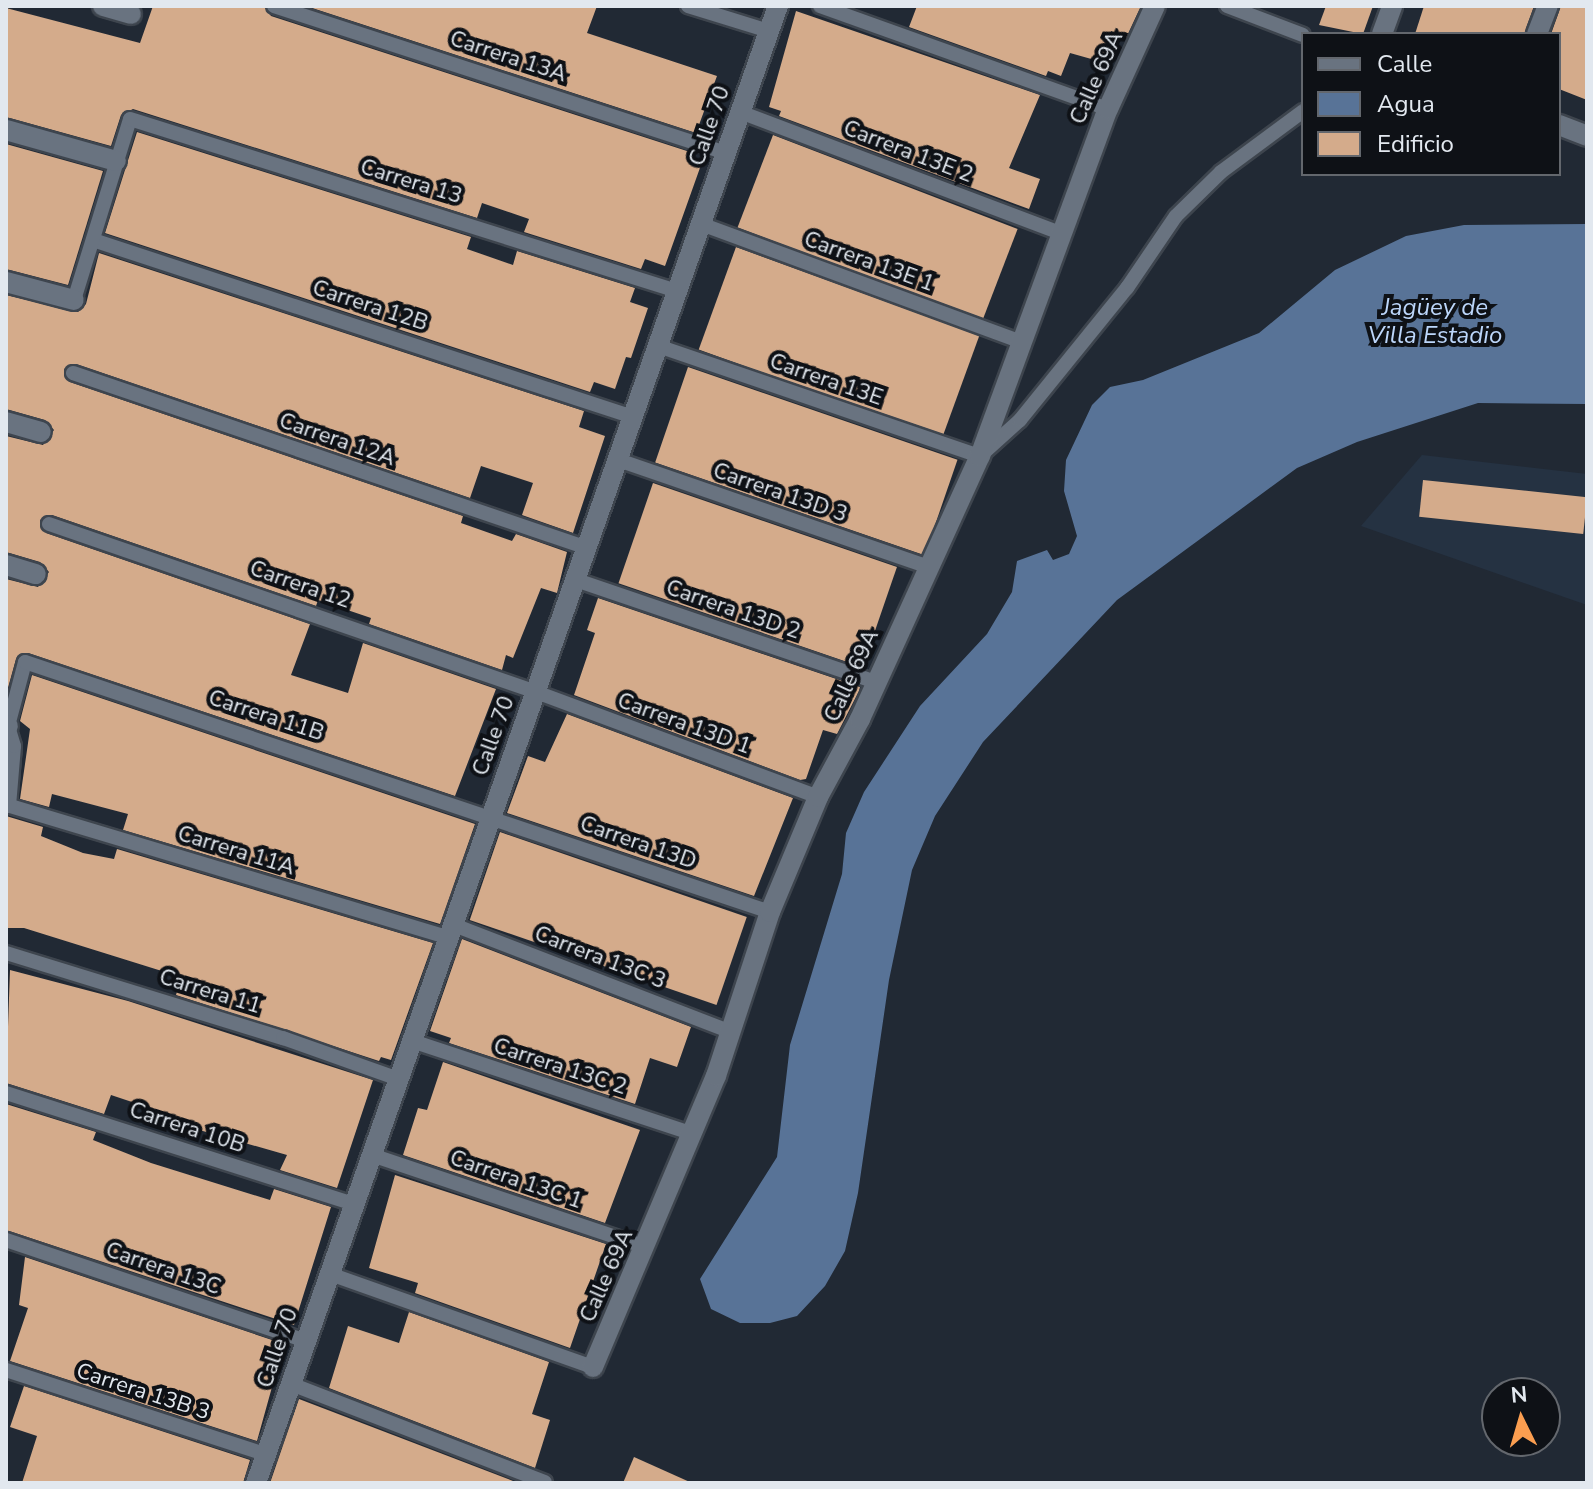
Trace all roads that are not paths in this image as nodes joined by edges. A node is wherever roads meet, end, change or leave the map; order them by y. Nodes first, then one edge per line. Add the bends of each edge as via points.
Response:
1 (103, 6) edge
2 (274, 6) edge
3 (688, 6) edge
4 (778, 6) edge
5 (820, 6) edge
6 (1155, 6) edge
7 (1227, 6) edge
8 (1392, 6) edge
9 (1548, 6) edge
10 (132, 10) edge
11 (769, 31) junction
12 (1383, 32) edge
13 (1538, 32) edge
14 (1301, 34) edge
15 (1108, 109) junction
16 (740, 112) junction
17 (1301, 112) edge
18 (1561, 126) edge
19 (6, 130) edge
20 (1587, 136) edge
21 (726, 153) junction
22 (116, 161) junction
23 (701, 224) junction
24 (1061, 233) junction
25 (93, 240) junction
26 (6, 282) edge
27 (677, 291) junction
28 (74, 300) joint
29 (1021, 342) junction
30 (658, 346) junction
31 (73, 373) dead end
32 (633, 417) junction
33 (6, 422) edge
34 (41, 432) dead end
35 (980, 456) junction
36 (618, 460) junction
37 (49, 524) dead end
38 (587, 548) junction
39 (6, 565) edge
40 (929, 567) junction
41 (36, 574) dead end
42 (576, 580) junction
43 (876, 682) junction
44 (536, 692) junction
45 (7, 725) edge
46 (818, 797) junction
47 (492, 816) junction
48 (770, 912) junction
49 (452, 932) junction
50 (6, 953) edge
51 (729, 1031) junction
52 (412, 1041) junction
53 (399, 1079) junction
54 (6, 1093) edge
55 (693, 1134) junction
56 (372, 1155) junction
57 (354, 1204) junction
58 (6, 1240) edge
59 (646, 1247) junction
60 (330, 1274) junction
61 (306, 1341) junction
62 (593, 1367) joint
63 (6, 1370) edge
64 (291, 1384) junction
65 (267, 1455) junction
66 (545, 1482) edge
67 (256, 1483) edge

1 - 10 street
2 - 21 lane, Carrera 13A
3 - 11 lane
4 - 11 street, Calle 70
5 - 15 lane
6 - 15 street, Calle 69A
7 - 14 lane
8 - 12 street
9 - 13 street
11 - 16 street, Calle 70
15 - 24 street, Calle 69A
16 - 21 street, Calle 70
16 - 24 lane, Carrera 13E 2
17 - 35 lane via 1221,172 1176,216 1127,288 1020,420
18 - 20 street
19 - 22 street
21 - 23 street, Calle 70
22 - 25 lane
22 - 27 lane, Carrera 13 via 130,119
23 - 27 street, Calle 70
23 - 29 lane, Carrera 13E 1
24 - 29 street, Calle 69A
25 - 28 lane
25 - 32 lane, Carrera 12B
26 - 28 street
27 - 30 street, Calle 70
29 - 35 street, Calle 69A
30 - 32 street, Calle 70
30 - 35 lane, Carrera 13E
31 - 38 lane, Carrera 12A
32 - 36 street, Calle 70
33 - 34 street
35 - 40 street, Calle 69A
36 - 38 street, Calle 70
36 - 40 lane, Carrera 13D 3
37 - 44 lane, Carrera 12
38 - 42 street, Calle 70
39 - 41 street
40 - 43 street, Calle 69A
42 - 43 lane, Carrera 13D 2
42 - 44 street, Calle 70
43 - 46 street, Calle 69A
44 - 46 lane, Carrera 13D 1
44 - 47 street, Calle 70
45 - 47 lane, Carrera 11B via 25,662
45 - 49 lane, Carrera 11A via 14,746 9,806
46 - 48 street, Calle 69A
47 - 48 lane, Carrera 13D
47 - 49 street, Calle 70
48 - 51 street, Calle 69A
49 - 51 lane, Carrera 13C 3
49 - 52 street, Calle 70
50 - 53 lane, Carrera 11
51 - 55 street, Calle 69A
52 - 53 street, Calle 70
52 - 55 lane, Carrera 13C 2
53 - 56 street, Calle 70
54 - 57 lane, Carrera 10B
55 - 59 street, Calle 69A
56 - 57 street, Calle 70
56 - 59 lane, Carrera 13C 1
57 - 60 street, Calle 70
58 - 61 lane, Carrera 13C
59 - 62 street, Calle 69A
60 - 61 street, Calle 70
60 - 62 lane
61 - 64 street, Calle 70
63 - 65 lane, Carrera 13B 3
64 - 65 street, Calle 70
64 - 66 lane
65 - 67 street, Calle 70

